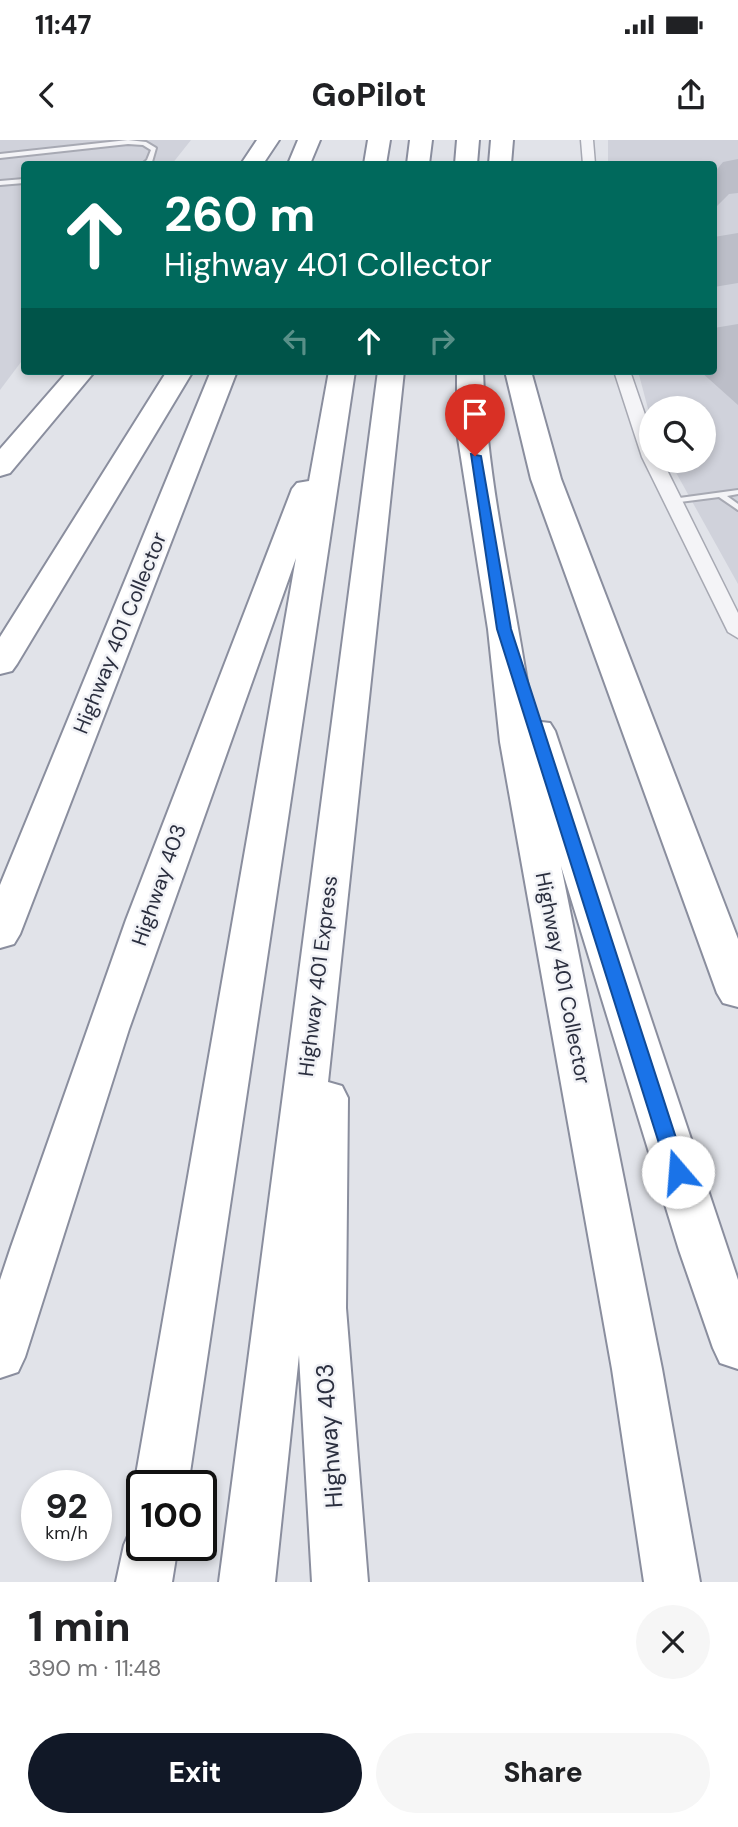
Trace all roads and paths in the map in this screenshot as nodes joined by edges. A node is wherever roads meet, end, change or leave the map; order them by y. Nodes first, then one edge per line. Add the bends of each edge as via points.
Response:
1 (268, 140) edge
2 (309, 140) edge
3 (379, 140) edge
4 (421, 140) edge
5 (468, 140) edge
6 (502, 140) edge
7 (587, 140) edge
8 (0, 156) edge
9 (150, 161) edge
10 (253, 161) edge
11 (300, 161) edge
12 (376, 161) edge
13 (418, 161) edge
14 (466, 161) edge
15 (500, 161) edge
16 (589, 161) edge
17 (21, 181) edge
18 (0, 183) edge
19 (79, 375) edge
20 (178, 375) edge
21 (222, 375) edge
22 (341, 375) edge
23 (391, 375) edge
24 (470, 375) edge
25 (519, 375) edge
26 (623, 375) edge
27 (334, 418) junction
28 (639, 420) edge
29 (0, 467) edge
30 (659, 473) edge
31 (738, 492) edge
32 (721, 495) junction
33 (672, 501) junction
34 (738, 508) edge
35 (504, 629) junction
36 (738, 632) edge
37 (0, 664) edge
38 (330, 870) junction
39 (0, 934) edge
40 (738, 993) edge
41 (738, 1348) edge
42 (0, 1357) edge
43 (164, 1470) edge
44 (148, 1561) edge
45 (144, 1582) edge
46 (247, 1582) edge
47 (340, 1582) edge
48 (672, 1582) edge

1 - 10 highway
2 - 11 highway
3 - 12 highway
4 - 13 highway
5 - 14 highway
6 - 15 highway
7 - 16 street
8 - 9 lane via 128,142 154,149
17 - 18 lane
19 - 29 highway
20 - 37 highway
21 - 39 highway, Highway 401 Collector
22 - 27 highway
23 - 38 highway, Highway 401 Express
24 - 35 highway, Highway 401 Collector via 471,432
25 - 40 highway via 551,492
26 - 28 street
27 - 42 highway, Highway 403 via 214,730 47,1203
27 - 43 highway
30 - 33 street
31 - 32 lane
32 - 33 lane
32 - 34 lane
33 - 36 street
35 - 41 highway
35 - 48 highway, Highway 401 Collector via 518,742 637,1369
38 - 46 highway, Highway 401 Express
38 - 47 highway, Highway 403 via 321,1308
44 - 45 highway

